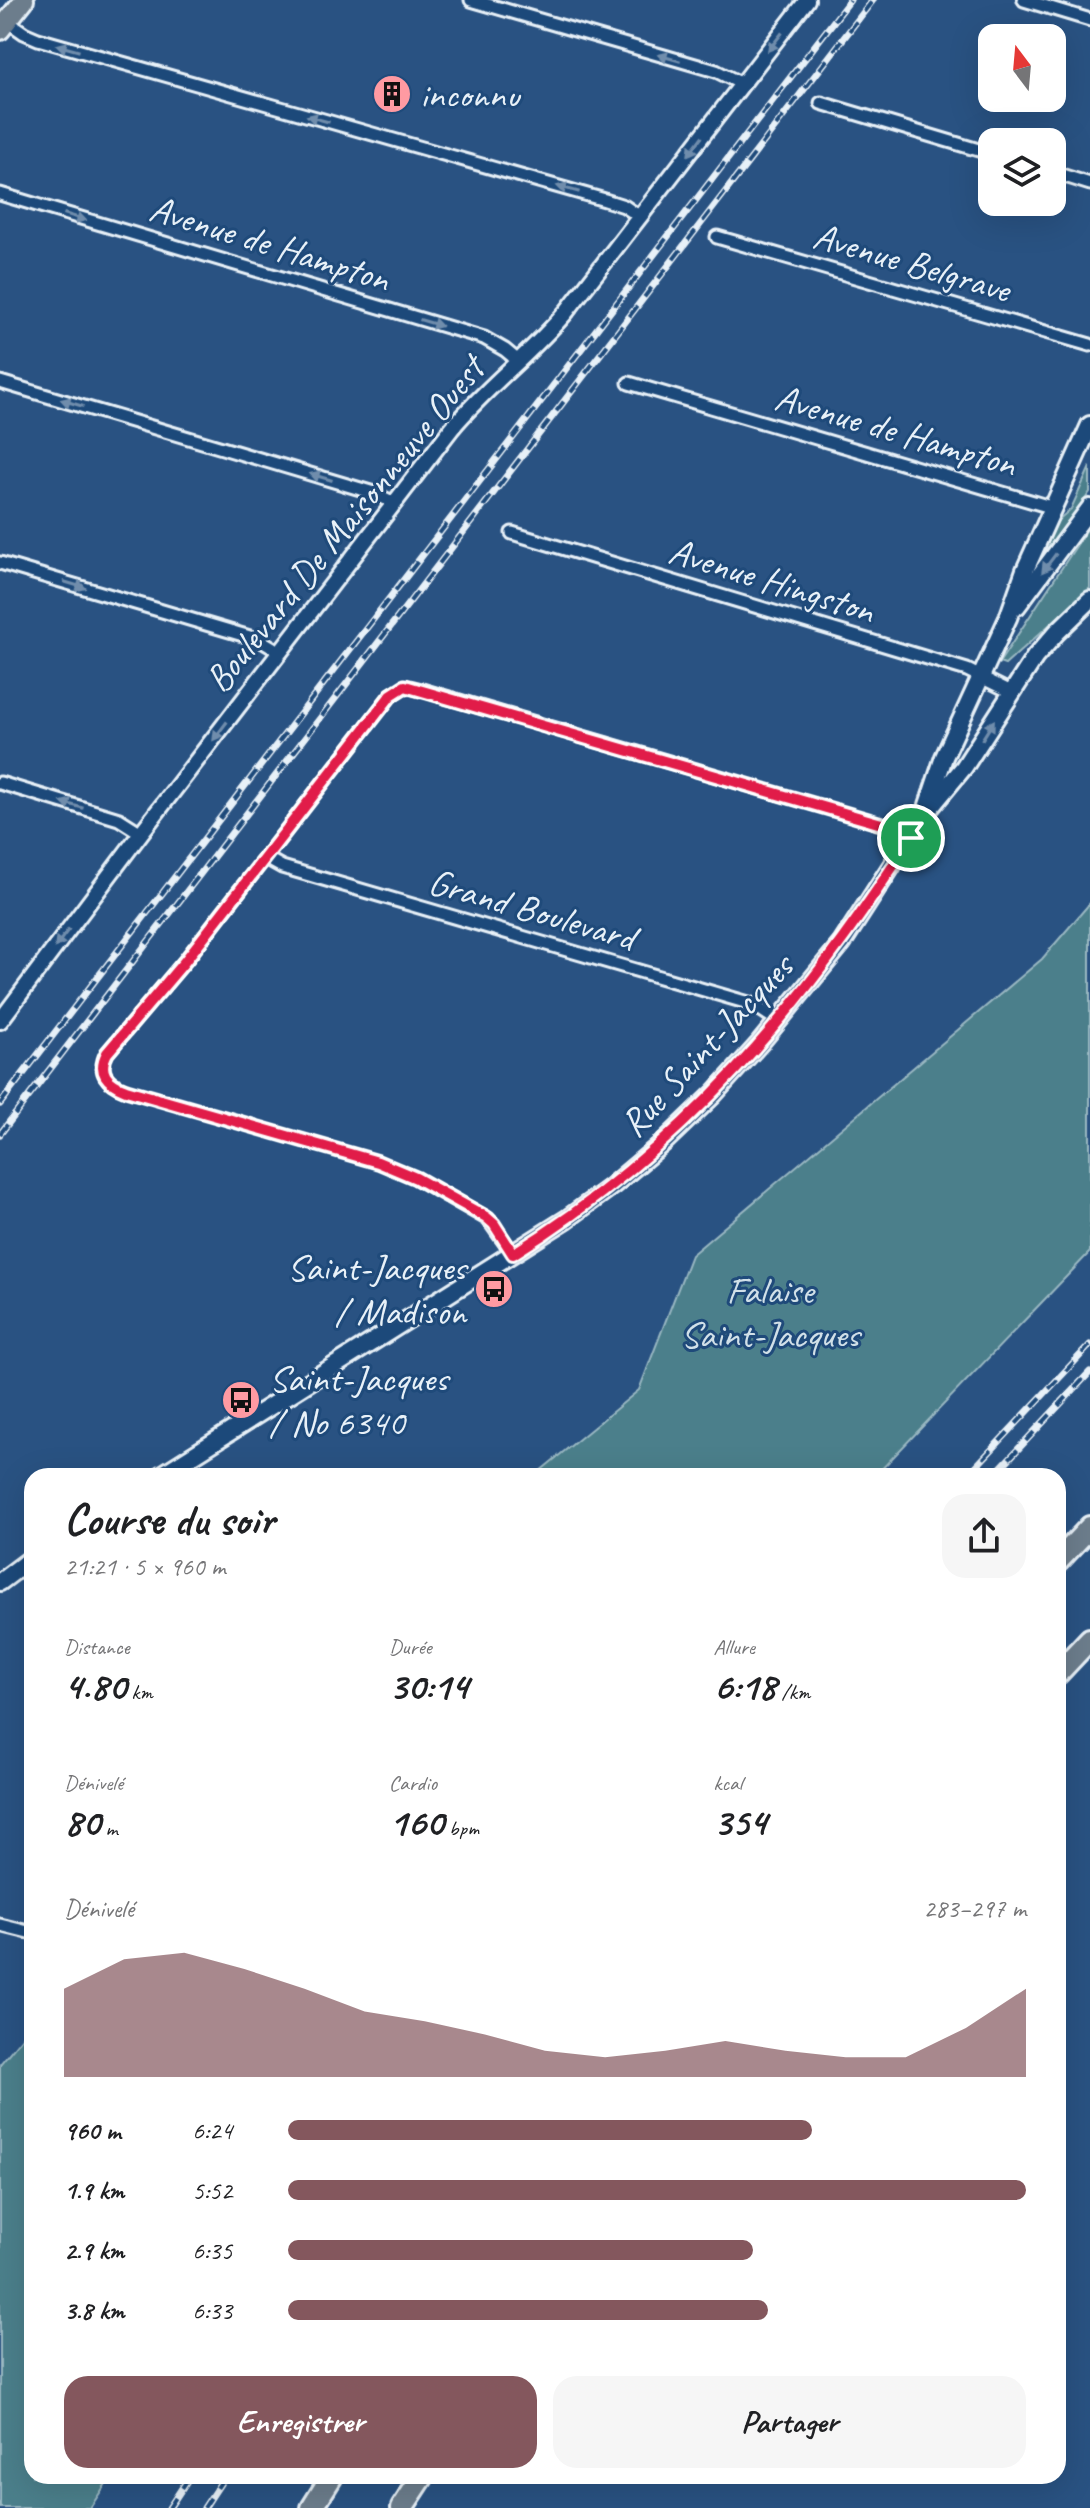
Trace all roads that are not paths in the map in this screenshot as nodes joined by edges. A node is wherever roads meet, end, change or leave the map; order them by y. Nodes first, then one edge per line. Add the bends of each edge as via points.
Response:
1 (24, 0) edge
2 (471, 0) edge
3 (807, 0) edge
4 (1024, 0) edge
5 (1090, 20) edge
6 (4, 26) edge
7 (742, 84) junction
8 (821, 103) dead end
9 (978, 150) edge
10 (1066, 176) edge
11 (1090, 184) edge
12 (0, 194) edge
13 (640, 217) junction
14 (717, 237) dead end
15 (1090, 345) edge
16 (517, 360) junction
17 (0, 382) edge
18 (629, 383) dead end
19 (1090, 425) edge
20 (394, 503) junction
21 (1054, 508) junction
22 (1090, 508) edge
23 (512, 533) dead end
24 (0, 563) edge
25 (1090, 600) edge
26 (1008, 618) junction
27 (280, 652) junction
28 (982, 676) junction
29 (1011, 692) junction
30 (0, 783) edge
31 (925, 814) junction
32 (141, 833) junction
33 (911, 838) junction
34 (266, 858) junction
35 (0, 1021) edge
36 (778, 1021) junction
37 (513, 1254) junction
38 (173, 1468) edge
39 (1090, 1527) edge
40 (1066, 1552) edge
41 (24, 1564) edge
42 (0, 1582) edge
43 (1090, 1639) edge
44 (1066, 1664) edge
45 (0, 1925) edge
46 (24, 1931) edge
47 (327, 2484) edge
48 (418, 2484) edge
49 (430, 2484) edge
50 (312, 2508) edge
51 (402, 2508) edge
52 (417, 2508) edge

1 - 6 main road
7 -> 2 street via 716,71
3 -> 7 street, Boulevard De Maisonneuve Ouest
4 - 5 street
13 -> 6 street via 605,200
7 -> 13 street, Boulevard De Maisonneuve Ouest
8 - 9 street
10 - 11 street
12 -> 16 street, Avenue de Hampton via 484,338
13 - 16 street, Boulevard De Maisonneuve Ouest via 558,322
14 - 15 street, Avenue Belgrave
16 - 20 street, Boulevard De Maisonneuve Ouest via 462,417
20 -> 17 street
18 - 21 street, Avenue de Hampton
19 - 21 main road
20 - 27 street, Boulevard De Maisonneuve Ouest
21 - 26 main road
22 -> 26 main road
23 - 28 street, Avenue Hingston
24 -> 27 street via 260,640
25 - 29 main road, Rue Saint-Jacques via 1050,639
26 - 28 main road, Rue Saint-Jacques
27 -> 32 street, Boulevard De Maisonneuve Ouest
28 - 29 street, Avenue Hingston
28 - 31 main road, Rue Saint-Jacques via 944,757
31 -> 29 main road, Rue Saint-Jacques via 964,767
32 -> 30 street via 119,819
31 - 33 main road, Rue Saint-Jacques
32 -> 35 street, Boulevard De Maisonneuve Ouest
33 - 34 street via 885,825 405,686 391,695
33 - 36 main road, Rue Saint-Jacques via 842,943
34 - 36 street, Grand Boulevard via 285,868 752,1004
34 - 37 street via 107,1053 103,1074 126,1090 405,1172 488,1219
36 - 37 main road, Rue Saint-Jacques via 714,1094 645,1159
37 - 38 main road, Rue Saint-Jacques
39 - 40 highway
41 - 42 main road
43 - 44 highway
45 - 46 street
47 - 50 highway
48 - 51 highway
49 - 52 highway

